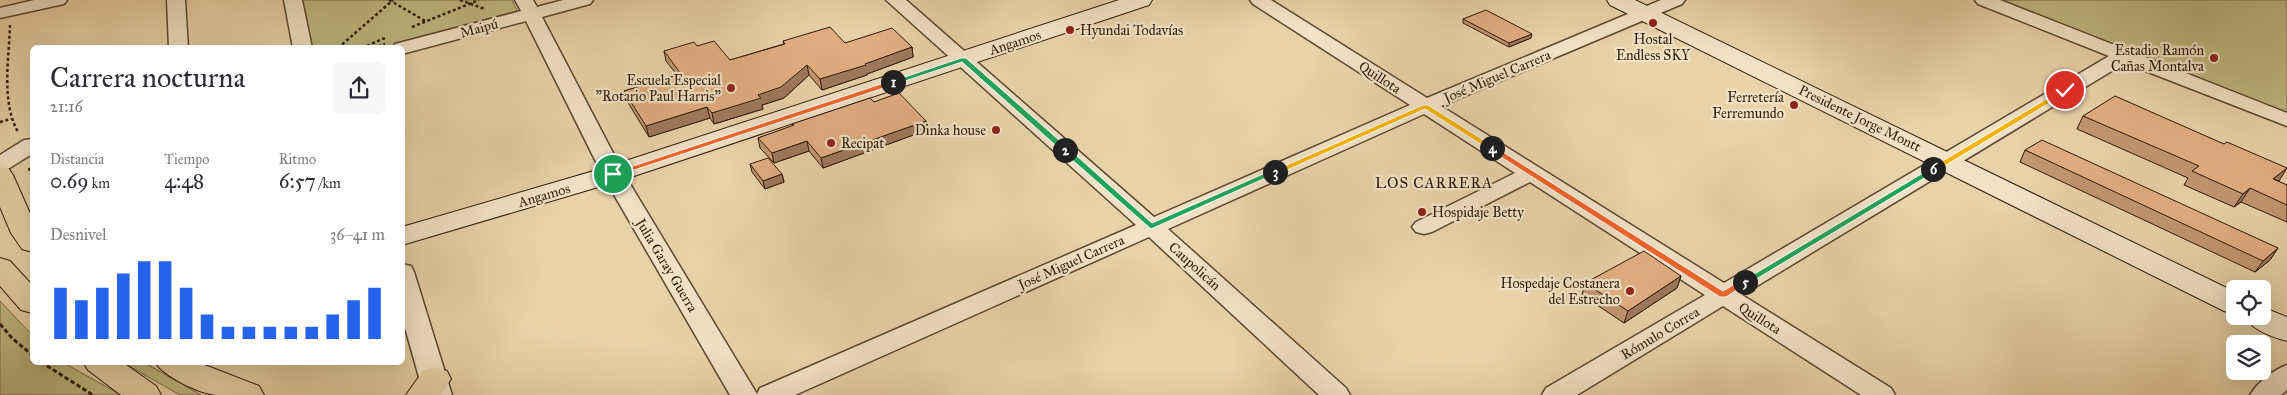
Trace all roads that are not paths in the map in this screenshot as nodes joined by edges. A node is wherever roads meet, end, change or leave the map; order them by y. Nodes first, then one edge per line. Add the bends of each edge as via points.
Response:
1 (58, 0) edge
2 (176, 0) edge
3 (293, 0) edge
4 (584, 0) edge
5 (895, 0) edge
6 (1141, 0) edge
7 (1259, 0) edge
8 (1618, 0) edge
9 (1676, 0) edge
10 (1984, 0) edge
11 (527, 7) edge
12 (5, 12) edge
13 (1645, 13) junction
14 (396, 42) edge
15 (180, 45) edge
16 (302, 45) edge
17 (2124, 55) junction
18 (963, 59) junction
19 (1426, 106) junction
20 (2287, 120) edge
21 (21, 146) edge
22 (1947, 160) junction
23 (0, 164) edge
24 (1532, 173) junction
25 (613, 174) junction
26 (0, 175) edge
27 (1151, 226) junction
28 (1424, 227) dead end
29 (405, 235) edge
30 (30, 240) edge
31 (0, 268) edge
32 (405, 284) edge
33 (1723, 295) junction
34 (2226, 300) edge
35 (30, 301) edge
36 (2271, 322) edge
37 (2287, 330) edge
38 (103, 365) edge
39 (176, 365) edge
40 (215, 365) edge
41 (2287, 375) edge
42 (432, 390) edge
43 (243, 393) edge
44 (144, 395) edge
45 (744, 395) edge
46 (770, 395) edge
47 (1336, 395) edge
48 (1556, 395) edge
49 (1880, 395) edge
50 (2264, 395) edge

1 - 12 street
2 - 15 street
3 - 16 street
4 - 11 street, Maipú
5 - 18 street, Caupolicán
6 - 18 street, Angamos
7 - 19 street, Quillota
8 - 13 street, Presidente Jorge Montt
9 - 13 street, José Miguel Carrera
10 - 17 street
11 - 14 street, Maipú
11 - 25 street, Julia Garay Guerra
13 - 19 street, José Miguel Carrera
13 - 22 street, Presidente Jorge Montt
17 - 20 street
17 - 22 street, Rómulo Correa
18 - 25 street, Angamos
18 - 27 street, Caupolicán
19 - 24 street, Quillota
19 - 27 street, José Miguel Carrera
21 - 23 street
22 - 33 street, Rómulo Correa
22 - 34 street, Presidente Jorge Montt
24 - 28 street
24 - 33 street, Quillota
25 - 29 street, Angamos
25 - 45 street, Julia Garay Guerra
26 - 30 main road
27 - 46 street, José Miguel Carrera
27 - 47 street, Caupolicán
31 - 35 main road
32 - 42 street
33 - 48 street, Rómulo Correa
33 - 49 street, Quillota
36 - 37 street
38 - 44 main road
39 - 43 main road
40 - 43 main road
41 - 50 street

